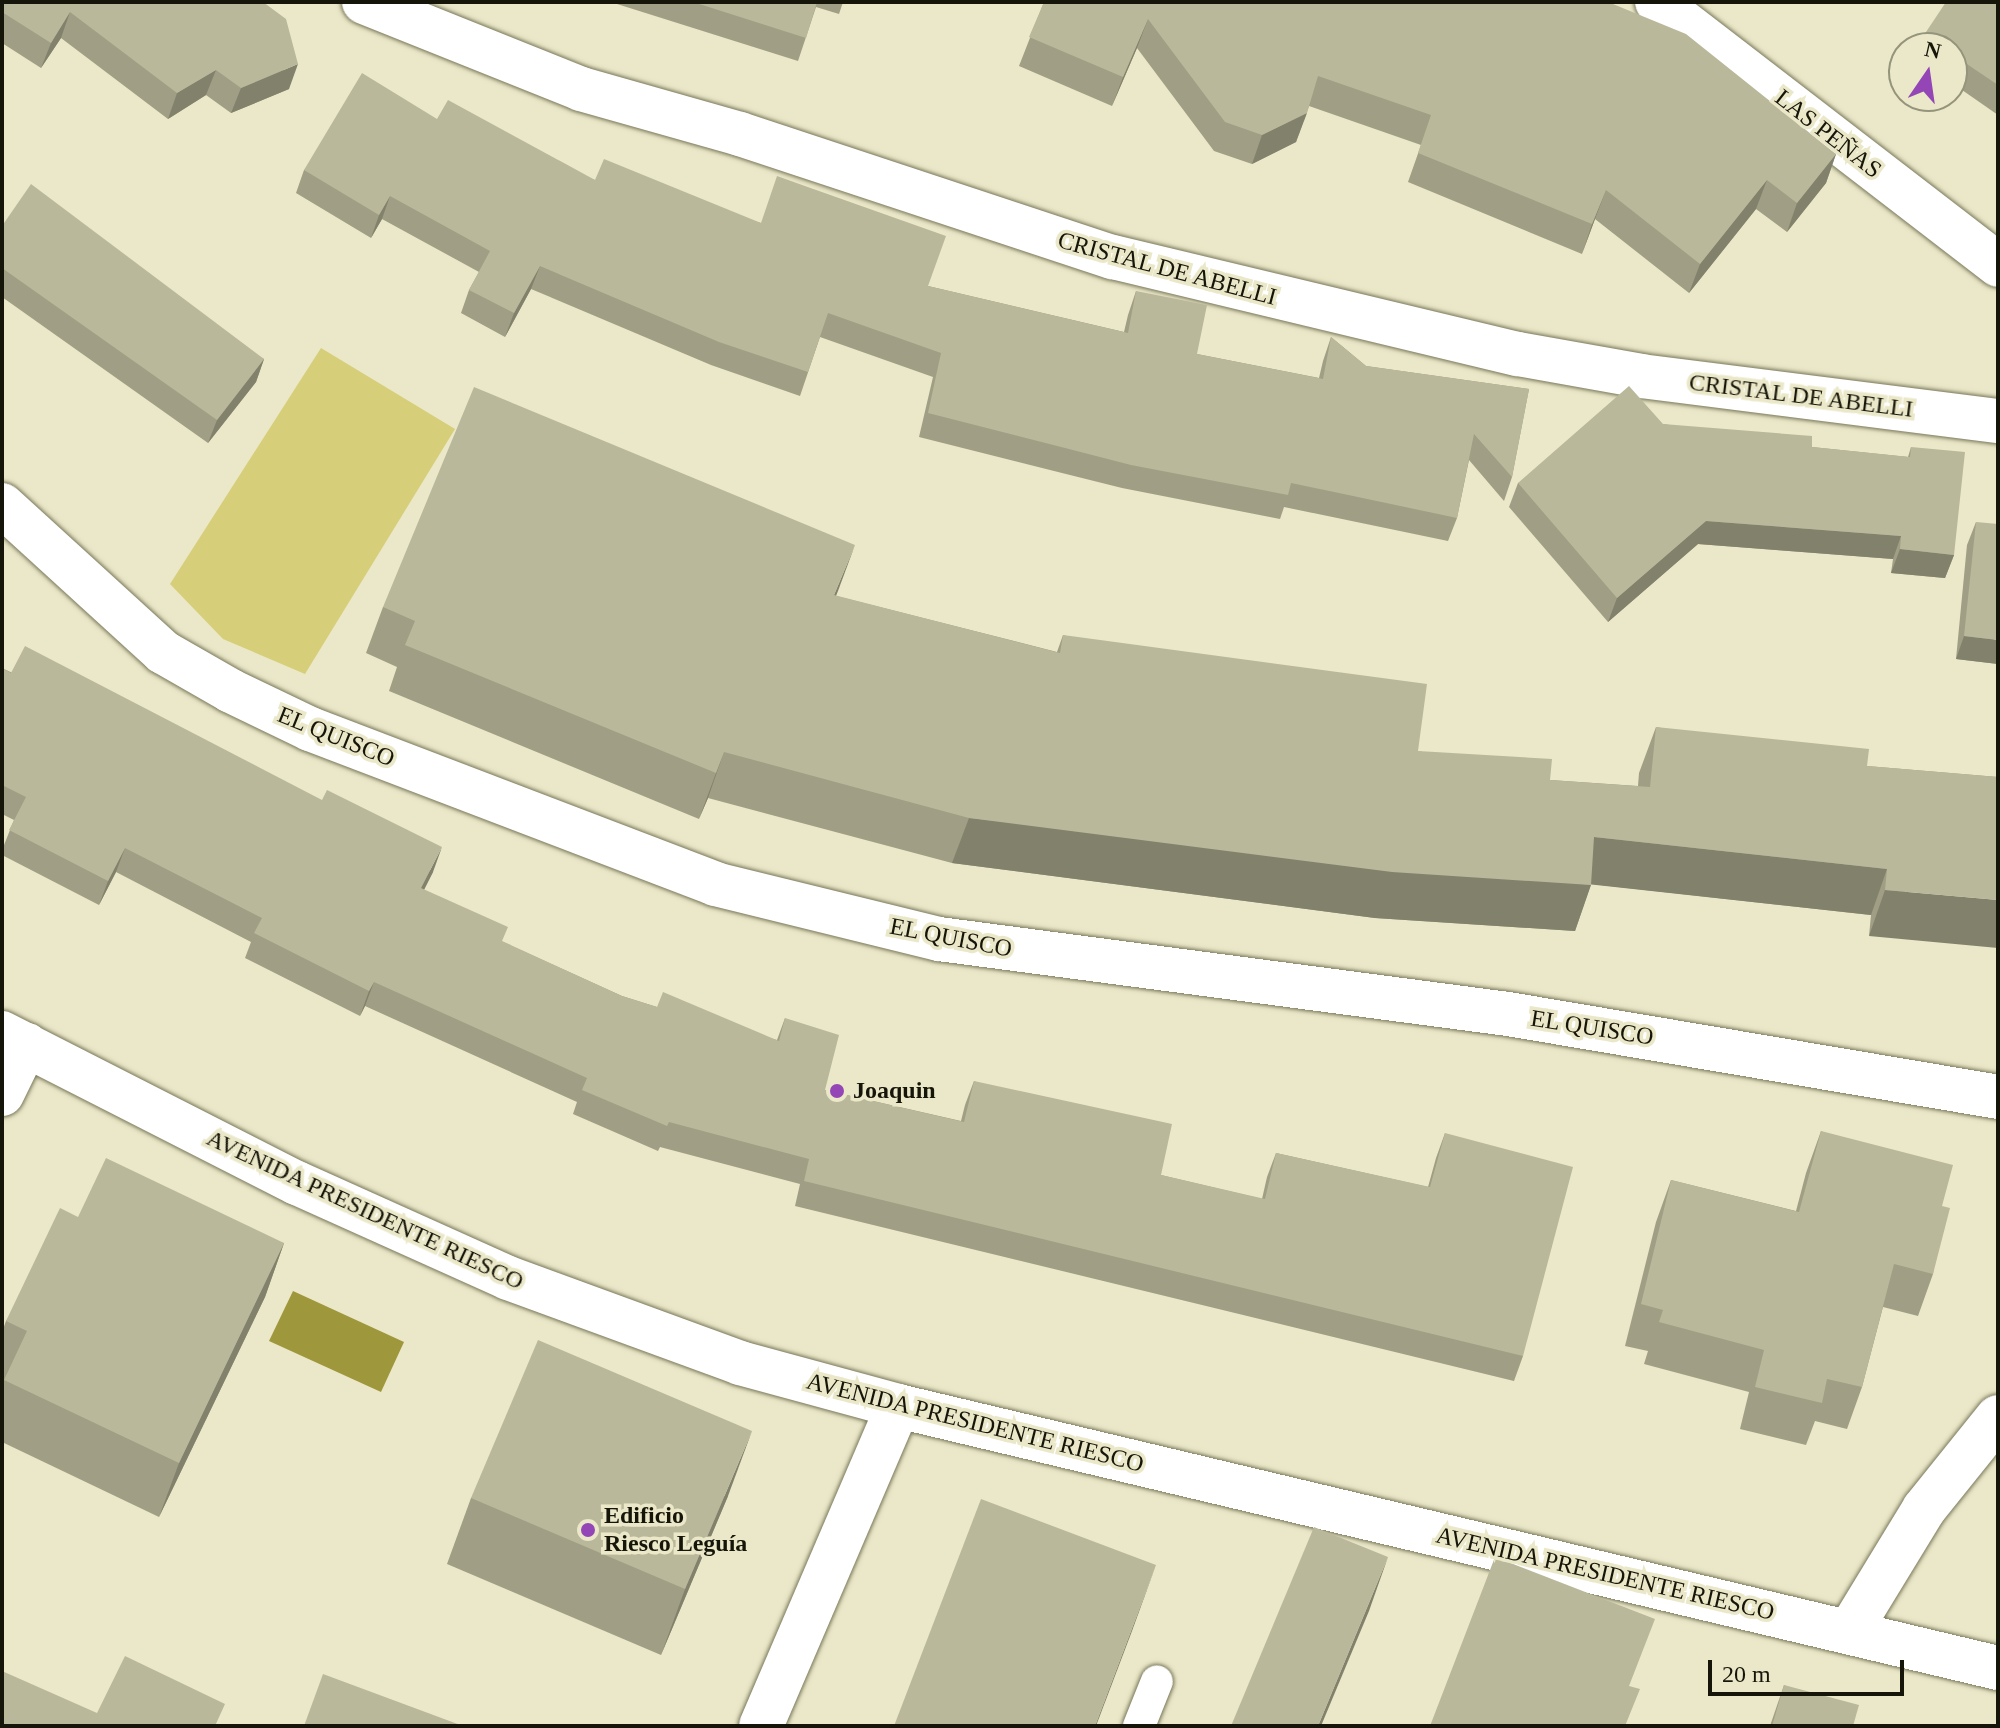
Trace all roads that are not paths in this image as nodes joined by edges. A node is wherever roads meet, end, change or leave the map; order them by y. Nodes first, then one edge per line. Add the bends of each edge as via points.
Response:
1 (364, 2) edge
2 (1657, 2) edge
3 (1998, 265) edge
4 (1998, 421) edge
5 (2, 505) edge
6 (14, 1039) edge
7 (2, 1094) edge
8 (1998, 1097) edge
9 (898, 1406) junction
10 (1998, 1417) edge
11 (1849, 1632) junction
12 (1998, 1668) edge
13 (1157, 1681) dead end
14 (761, 1726) edge
15 (1139, 1726) edge

1 - 4 street, CRISTAL DE ABELLI via 581,89 740,134 1113,257 1518,354 1641,376
2 - 3 street, LAS PEÑAS
5 - 8 street, EL QUISCO via 163,652 231,691 310,729 715,884 939,939 1508,1014
6 - 7 street
6 - 9 street, AVENIDA PRESIDENTE RIESCO via 297,1183 508,1278 740,1363
9 - 11 street, AVENIDA PRESIDENTE RIESCO
9 - 14 street
10 - 11 street via 1924,1509
11 - 12 street, AVENIDA PRESIDENTE RIESCO
13 - 15 lane

